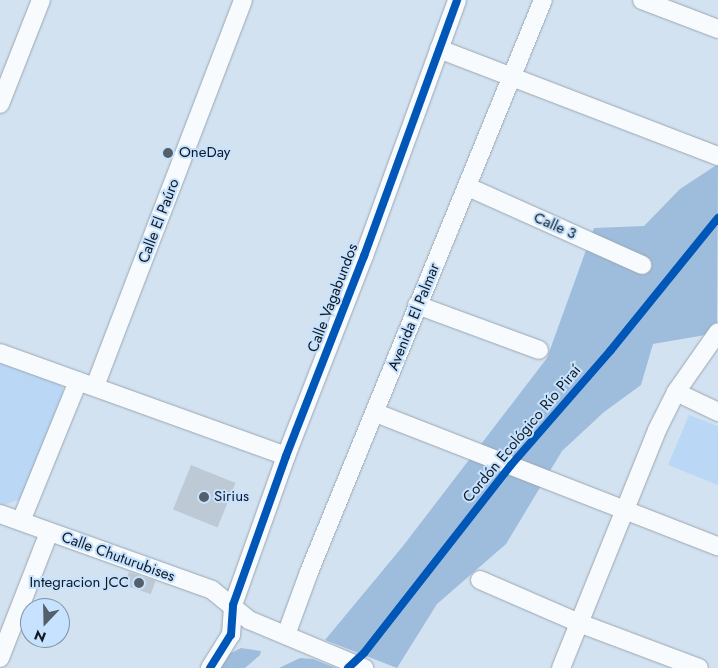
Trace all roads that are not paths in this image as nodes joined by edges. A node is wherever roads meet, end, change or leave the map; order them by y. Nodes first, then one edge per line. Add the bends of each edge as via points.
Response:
1 (41, 0) edge
2 (243, 0) edge
3 (457, 0) edge
4 (543, 0) edge
5 (642, 0) edge
6 (718, 29) edge
7 (439, 49) junction
8 (512, 77) junction
9 (0, 104) edge
10 (718, 156) edge
11 (468, 187) junction
12 (642, 265) dead end
13 (418, 305) junction
14 (718, 332) edge
15 (540, 350) dead end
16 (0, 353) edge
17 (78, 381) junction
18 (96, 386) junction
19 (676, 392) junction
20 (718, 412) edge
21 (376, 413) junction
22 (286, 456) junction
23 (625, 510) junction
24 (0, 514) edge
25 (21, 521) junction
26 (49, 532) junction
27 (718, 546) edge
28 (480, 580) dead end
29 (233, 605) junction
30 (579, 623) junction
31 (286, 635) junction
32 (0, 658) edge
33 (210, 668) edge
34 (364, 668) edge
35 (561, 668) edge
36 (698, 668) edge

1 - 9 street
2 - 18 street, Calle El Paúro
3 - 7 street, Calle Vagabundos
4 - 8 street, Avenida El Palmar
5 - 6 street
7 - 8 street
7 - 22 street, Calle Vagabundos via 364,256
8 - 10 street
8 - 11 street, Avenida El Palmar
11 - 12 street, Calle 3
11 - 13 street, Avenida El Palmar
13 - 15 street
13 - 21 street, Avenida El Palmar
14 - 19 street
16 - 17 street
17 - 18 street
17 - 25 street
18 - 22 street
19 - 20 street
19 - 23 street via 656,430
21 - 23 street
21 - 31 street, Avenida El Palmar
22 - 29 street, Calle Vagabundos
23 - 27 street
23 - 30 street
24 - 25 street, Calle Chuturubises
25 - 26 street, Calle Chuturubises
26 - 29 street, Calle Chuturubises via 212,590
26 - 32 street
28 - 30 street
29 - 31 street, Calle Chuturubises via 249,620
29 - 33 street, Calle Vagabundos via 231,635
30 - 35 street
30 - 36 street
31 - 34 street, Calle Chuturubises

